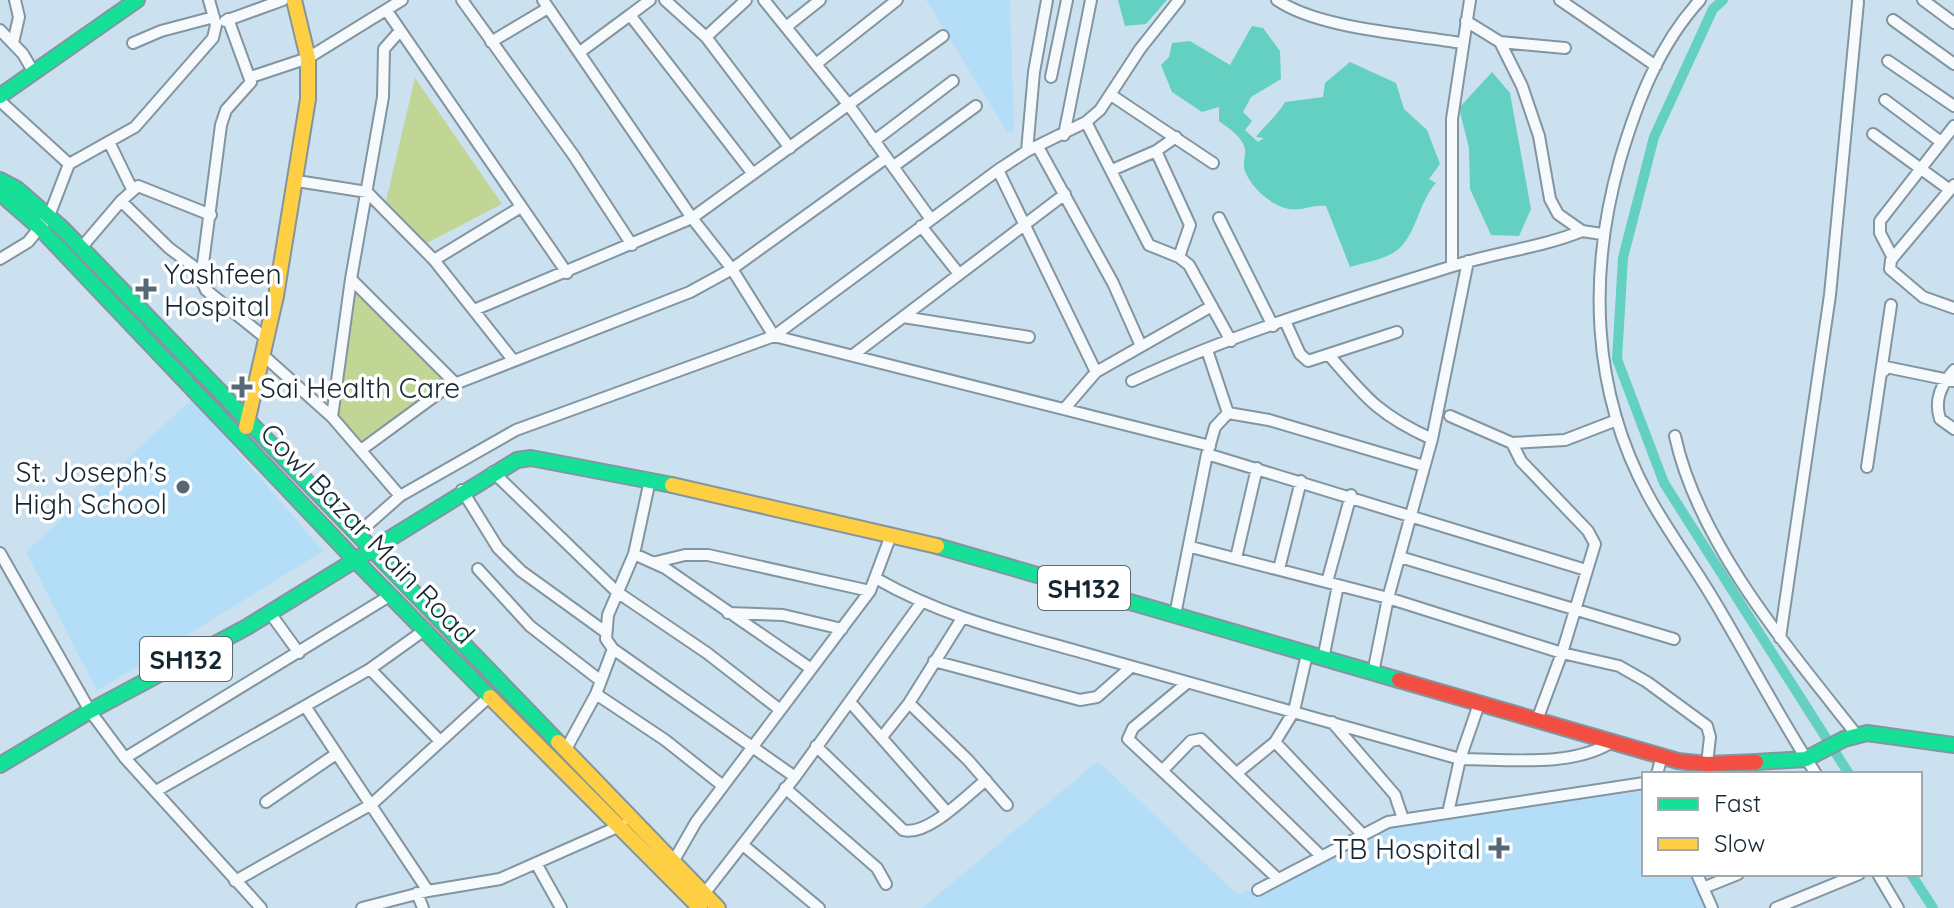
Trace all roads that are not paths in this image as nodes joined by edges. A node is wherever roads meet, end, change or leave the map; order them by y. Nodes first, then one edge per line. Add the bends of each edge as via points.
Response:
1 (15, 0) edge
2 (137, 0) edge
3 (209, 0) edge
4 (283, 0) edge
5 (294, 0) edge
6 (402, 0) edge
7 (462, 0) edge
8 (650, 0) edge
9 (665, 0) edge
10 (746, 0) edge
11 (764, 0) edge
12 (820, 0) edge
13 (897, 0) edge
14 (1047, 0) edge
15 (1067, 0) edge
16 (1091, 0) edge
17 (1179, 0) edge
18 (1277, 0) edge
19 (1470, 0) edge
20 (1560, 0) edge
21 (1700, 0) edge
22 (1923, 0) edge
23 (1858, 2) edge
24 (546, 4) edge
25 (387, 11) junction
26 (630, 15) junction
27 (228, 19) junction
28 (1893, 20) dead end
29 (215, 21) junction
30 (1466, 21) junction
31 (1954, 23) edge
32 (786, 27) junction
33 (0, 30) edge
34 (399, 32) junction
35 (943, 36) dead end
36 (706, 37) junction
37 (491, 42) junction
38 (1500, 42) junction
39 (13, 43) junction
40 (133, 43) dead end
41 (1461, 43) junction
42 (1565, 48) dead end
43 (580, 52) junction
44 (308, 58) junction
45 (1888, 61) dead end
46 (816, 64) junction
47 (1954, 64) edge
48 (1656, 66) junction
49 (34, 73) junction
50 (251, 77) junction
51 (1051, 77) dead end
52 (953, 81) dead end
53 (1111, 95) junction
54 (0, 98) edge
55 (1885, 100) dead end
56 (848, 104) junction
57 (976, 106) dead end
58 (1954, 106) edge
59 (1086, 122) junction
60 (1954, 126) edge
61 (1873, 134) dead end
62 (1064, 135) junction
63 (1176, 137) junction
64 (874, 141) junction
65 (1941, 142) junction
66 (110, 144) junction
67 (790, 148) junction
68 (1032, 149) junction
69 (1156, 151) junction
70 (890, 162) junction
71 (1213, 163) dead end
72 (69, 164) junction
73 (1922, 167) junction
74 (998, 170) junction
75 (1112, 170) junction
76 (753, 174) junction
77 (0, 180) edge
78 (297, 181) junction
79 (1952, 187) edge
80 (132, 189) junction
81 (367, 192) junction
82 (0, 193) edge
83 (1065, 194) junction
84 (121, 201) junction
85 (521, 207) junction
86 (211, 215) junction
87 (692, 218) junction
88 (1219, 218) dead end
89 (44, 222) junction
90 (925, 222) junction
91 (1026, 223) junction
92 (1582, 231) junction
93 (1602, 234) junction
94 (632, 245) junction
95 (81, 248) junction
96 (1179, 257) junction
97 (1893, 258) junction
98 (0, 259) edge
99 (434, 260) junction
100 (1468, 261) junction
101 (1452, 266) junction
102 (732, 269) junction
103 (201, 272) junction
104 (567, 273) junction
105 (959, 274) junction
106 (351, 279) junction
107 (1891, 305) dead end
108 (1212, 306) junction
109 (1954, 308) edge
110 (474, 310) junction
111 (903, 317) junction
112 (1285, 321) junction
113 (1273, 326) junction
114 (1397, 332) dead end
115 (774, 336) junction
116 (1029, 337) dead end
117 (267, 339) junction
118 (1231, 341) junction
119 (1141, 346) junction
120 (1207, 350) junction
121 (853, 355) junction
122 (1329, 355) junction
123 (264, 356) junction
124 (513, 360) junction
125 (1884, 371) junction
126 (1096, 372) junction
127 (1952, 376) edge
128 (1132, 381) dead end
129 (456, 384) junction
130 (1065, 408) junction
131 (1228, 413) junction
132 (1450, 416) dead end
133 (332, 417) junction
134 (1617, 420) junction
135 (249, 422) junction
136 (1954, 429) edge
137 (1675, 436) dead end
138 (239, 438) junction
139 (1432, 439) junction
140 (1512, 443) junction
141 (361, 450) junction
142 (1208, 450) junction
143 (1424, 466) junction
144 (1867, 467) dead end
145 (1257, 468) junction
146 (493, 472) junction
147 (650, 480) junction
148 (1301, 481) junction
149 (462, 490) junction
150 (1351, 495) junction
151 (400, 496) junction
152 (1410, 515) junction
153 (356, 535) junction
154 (891, 535) junction
155 (1191, 547) junction
156 (371, 551) junction
157 (0, 553) edge
158 (634, 554) junction
159 (1400, 557) junction
160 (1236, 558) junction
161 (356, 561) junction
162 (656, 562) junction
163 (478, 569) dead end
164 (1279, 569) junction
165 (1586, 570) junction
166 (877, 579) junction
167 (1332, 584) junction
168 (870, 591) junction
169 (617, 592) junction
170 (391, 595) junction
171 (1388, 598) junction
172 (921, 603) junction
173 (1575, 609) junction
174 (270, 613) junction
175 (726, 613) junction
176 (1175, 615) junction
177 (961, 620) junction
178 (426, 629) junction
179 (842, 629) junction
180 (604, 631) junction
181 (1780, 638) junction
182 (1674, 639) dead end
183 (613, 649) junction
184 (299, 653) junction
185 (1562, 653) junction
186 (1307, 654) junction
187 (1323, 659) junction
188 (934, 661) junction
189 (1131, 667) junction
190 (810, 668) junction
191 (370, 669) junction
192 (1373, 673) junction
193 (601, 681) junction
194 (1187, 683) junction
195 (596, 694) junction
196 (490, 696) junction
197 (850, 702) junction
198 (909, 703) junction
199 (1479, 704) junction
200 (305, 706) junction
201 (779, 709) junction
202 (90, 711) junction
203 (1294, 711) junction
204 (1537, 720) junction
205 (1331, 722) junction
206 (882, 737) junction
207 (1850, 737) junction
208 (438, 739) junction
209 (1275, 742) junction
210 (1613, 742) junction
211 (1954, 745) edge
212 (753, 746) junction
213 (816, 746) junction
214 (565, 751) junction
215 (336, 754) junction
216 (1662, 756) junction
217 (1810, 757) junction
218 (125, 758) junction
219 (1460, 759) junction
220 (1707, 764) junction
221 (0, 765) edge
222 (1163, 770) junction
223 (1658, 772) edge
224 (1815, 772) edge
225 (1237, 773) junction
226 (795, 777) junction
227 (986, 780) junction
228 (1642, 783) edge
229 (723, 786) junction
230 (785, 788) junction
231 (156, 791) junction
232 (266, 802) dead end
233 (372, 804) junction
234 (1007, 805) dead end
235 (946, 811) junction
236 (1448, 813) junction
237 (1403, 819) junction
238 (625, 823) junction
239 (1362, 834) junction
240 (743, 845) junction
241 (1321, 856) junction
242 (673, 862) junction
243 (537, 865) junction
244 (1698, 876) edge
245 (1733, 876) edge
246 (1854, 876) edge
247 (1879, 876) edge
248 (1278, 879) junction
249 (235, 881) junction
250 (886, 884) dead end
251 (1703, 888) junction
252 (1258, 890) dead end
253 (422, 892) junction
254 (695, 902) edge
255 (261, 908) edge
256 (362, 908) edge
257 (423, 908) edge
258 (561, 908) edge
259 (718, 908) edge
260 (819, 908) edge
261 (1712, 908) edge
262 (1776, 908) edge
263 (1898, 908) edge

1 - 39 street via 19,17
2 - 49 street
3 - 29 street
4 - 27 street
5 - 44 street
6 - 25 street
7 - 37 street
8 - 26 street
9 - 36 street
10 - 36 street
11 - 32 street
12 - 32 street
13 - 46 street
14 - 68 street via 1034,72
15 - 51 street
16 - 62 street
17 - 53 street
18 - 41 street via 1325,20
19 - 30 street
20 - 48 street
21 - 48 street
22 - 31 street
23 - 181 street via 1830,295
24 - 37 street
24 - 43 street
25 - 34 street
25 - 44 street
26 - 43 street
26 - 76 street
27 - 29 street
27 - 50 street
28 - 47 street
29 - 40 street via 161,31
29 - 66 street via 213,38 153,110
30 - 38 street
30 - 41 street
32 - 46 street
33 - 39 street
34 - 81 street via 384,49 383,97
34 - 85 street
35 - 56 street
36 - 67 street
37 - 94 street
38 - 42 street
38 - 92 street via 1531,111 1550,199 1558,214
39 - 49 street
41 - 101 street via 1452,119
43 - 87 street
44 - 50 street
44 - 78 street
45 - 58 street
46 - 56 street
48 - 93 street via 1633,116
49 - 54 street
50 - 86 street via 221,125
52 - 64 street
53 - 59 street
53 - 63 street
54 - 72 street
55 - 65 street
56 - 64 street
56 - 67 street
57 - 70 street
59 - 62 street
59 - 75 street
60 - 65 street
61 - 73 street
62 - 68 street
63 - 69 street
63 - 71 street
64 - 70 street
65 - 73 street
66 - 72 street
66 - 80 street
67 - 76 street
68 - 74 street
68 - 83 street
69 - 75 street
69 - 96 street via 1190,225
70 - 90 street
70 - 102 street
72 - 89 street
73 - 79 street
73 - 97 street via 1880,221
74 - 90 street
74 - 91 street
75 - 96 street via 1149,245
76 - 87 street
77 - 89 street
78 - 81 street
78 - 117 street
79 - 97 street
80 - 84 street
80 - 86 street via 148,187
81 - 99 street
81 - 106 street
82 - 89 street, Cowl Bazar Main Road
83 - 91 street
83 - 119 street
84 - 95 street
84 - 103 street
85 - 99 street
85 - 104 street
86 - 103 street
87 - 94 street
87 - 102 street
88 - 113 street
89 - 95 street, Cowl Bazar Main Road
89 - 98 street via 28,242
89 - 138 street, Cowl Bazar Main Road
90 - 105 street
90 - 115 street
91 - 105 street
91 - 126 street
92 - 93 street
92 - 100 street via 1554,243
93 - 134 street via 1600,319
94 - 104 street
95 - 135 street, Cowl Bazar Main Road
96 - 108 street
97 - 109 street via 1894,276 1923,297
99 - 110 street
100 - 101 street
100 - 139 street
101 - 112 street
102 - 115 street
102 - 124 street via 690,292
103 - 117 street via 206,290
104 - 110 street
105 - 111 street
106 - 129 street
106 - 133 street
107 - 125 street
108 - 118 street
108 - 119 street
110 - 124 street
111 - 116 street
111 - 121 street
112 - 113 street
112 - 122 street via 1303,358 1312,361
113 - 118 street
114 - 122 street
115 - 121 street
115 - 151 street via 540,420
117 - 123 street
118 - 120 street
119 - 126 street
120 - 128 street
120 - 131 street
121 - 130 street
122 - 139 street via 1373,406
123 - 133 street
123 - 135 street
124 - 129 street
125 - 127 street via 1886,367
125 - 144 street
126 - 130 street
127 - 136 street via 1939,393 1938,412
129 - 141 street
130 - 142 street
131 - 142 street via 1215,427
131 - 143 street
132 - 140 street
133 - 141 street
134 - 140 street via 1565,440
134 - 217 street via 1648,495
135 - 138 street
135 - 153 street, Cowl Bazar Main Road
137 - 181 street via 1694,499
138 - 161 street, Cowl Bazar Main Road
139 - 143 street
140 - 165 street via 1521,461 1594,538
141 - 151 street
142 - 145 street
142 - 155 street
143 - 152 street
145 - 148 street
145 - 160 street
146 - 147 street, SH132 via 517,460 545,458
146 - 149 street, SH132
146 - 169 street
147 - 154 street, SH132
147 - 158 street
148 - 150 street
148 - 164 street
149 - 156 street, SH132
149 - 180 street via 498,548 521,571
150 - 152 street
150 - 167 street
151 - 153 street
152 - 159 street
152 - 165 street
153 - 156 street, Cowl Bazar Main Road
154 - 166 street
154 - 176 street, SH132
155 - 160 street
155 - 176 street
156 - 161 street, SH132
156 - 214 street, Cowl Bazar Main Road
157 - 202 street
158 - 162 street
158 - 169 street
159 - 171 street
159 - 173 street
160 - 164 street
161 - 170 street, Cowl Bazar Main Road
161 - 174 street, SH132
162 - 168 street via 708,555
162 - 175 street
163 - 193 street via 530,626
164 - 167 street
165 - 173 street
166 - 168 street
166 - 172 street
167 - 171 street
167 - 187 street
168 - 179 street
169 - 180 street
169 - 201 street
170 - 178 street, Cowl Bazar Main Road
170 - 184 street
171 - 185 street
171 - 192 street
172 - 177 street
172 - 197 street
173 - 182 street
173 - 185 street
174 - 184 street
174 - 202 street, SH132
175 - 179 street via 783,615
175 - 190 street
176 - 186 street, SH132
177 - 188 street
177 - 189 street
178 - 191 street
178 - 196 street, Cowl Bazar Main Road
179 - 190 street
180 - 183 street
181 - 207 street
183 - 193 street
183 - 212 street
184 - 218 street
185 - 204 street
185 - 220 street via 1619,666 1696,716 1710,737
186 - 187 street, SH132
186 - 203 street
187 - 192 street, SH132
188 - 189 street via 1080,700 1097,697
188 - 198 street
189 - 194 street
190 - 201 street
191 - 200 street
191 - 208 street
192 - 199 street, SH132
193 - 195 street
194 - 203 street
194 - 222 street via 1129,733 1132,745
195 - 214 street
195 - 229 street
196 - 208 street
196 - 238 street, Cowl Bazar Main Road
197 - 206 street
197 - 213 street
198 - 206 street
198 - 227 street
199 - 204 street, SH132
199 - 219 street
200 - 215 street
200 - 231 street
201 - 212 street
202 - 218 street
202 - 221 street, SH132
203 - 205 street
203 - 209 street
204 - 210 street, SH132
205 - 219 street
205 - 237 street via 1395,795
206 - 235 street
207 - 211 street
207 - 217 street, SH132
208 - 233 street
209 - 225 street
209 - 239 street
210 - 216 street, SH132
210 - 219 street via 1588,754 1561,757
212 - 226 street
212 - 229 street
213 - 226 street
213 - 235 street via 903,830 924,830
214 - 238 street, Cowl Bazar Main Road
215 - 232 street
215 - 233 street
216 - 220 street, SH132
216 - 223 street
217 - 220 street, SH132
217 - 224 street
218 - 231 street
219 - 236 street
222 - 225 street via 1198,737
222 - 248 street
225 - 241 street
226 - 230 street
227 - 234 street
227 - 235 street
228 - 236 street
229 - 242 street
230 - 240 street
230 - 250 street via 877,868
231 - 249 street
233 - 249 street
233 - 253 street
236 - 237 street
237 - 239 street
238 - 242 street, Cowl Bazar Main Road
238 - 243 street
238 - 254 street, Cowl Bazar Main Road
239 - 241 street
240 - 254 street
240 - 260 street
241 - 248 street
242 - 254 street, Cowl Bazar Main Road
243 - 253 street via 500,879
243 - 258 street
244 - 251 street
245 - 251 street
246 - 262 street
247 - 263 street
248 - 252 street
249 - 255 street
251 - 261 street
253 - 256 street
253 - 257 street
254 - 259 street, Cowl Bazar Main Road

